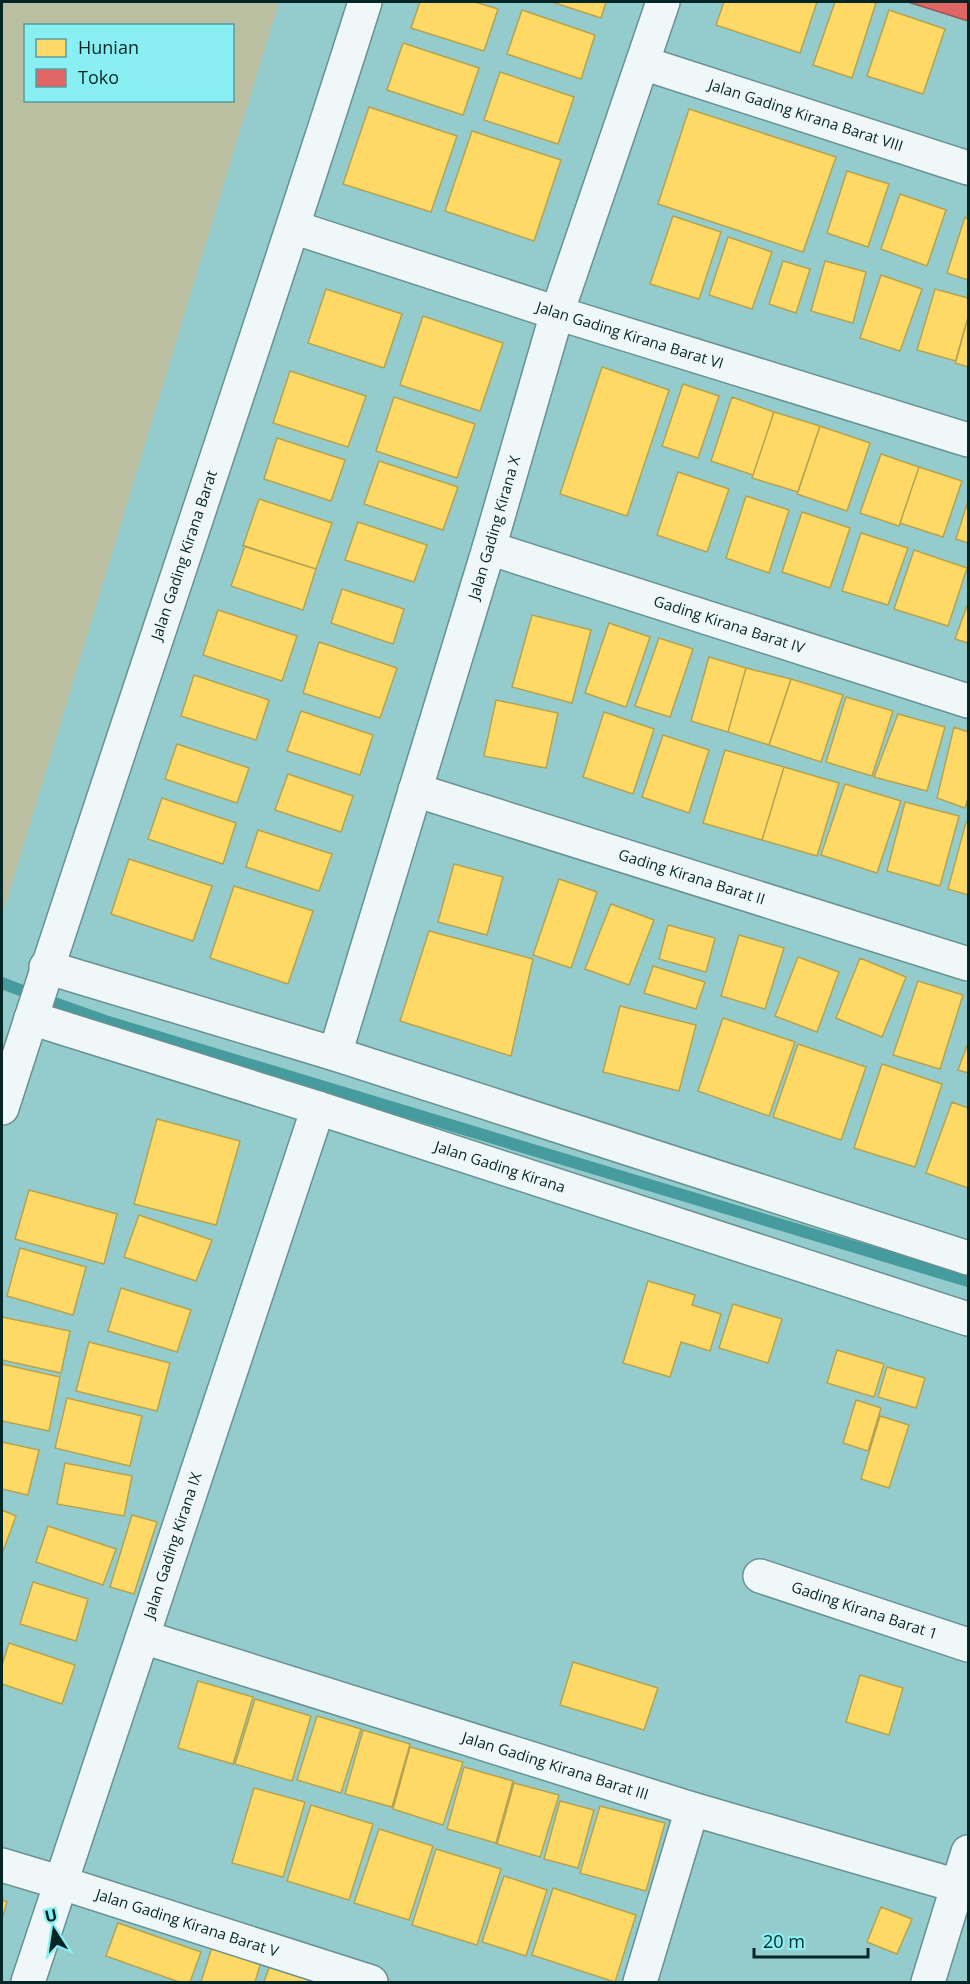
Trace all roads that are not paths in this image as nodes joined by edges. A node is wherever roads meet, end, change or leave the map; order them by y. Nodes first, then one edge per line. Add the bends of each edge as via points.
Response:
1 (365, 2) edge
2 (663, 2) edge
3 (643, 63) junction
4 (969, 168) edge
5 (293, 227) junction
6 (557, 313) junction
7 (969, 440) edge
8 (489, 548) junction
9 (969, 701) edge
10 (415, 790) junction
11 (969, 964) edge
12 (46, 967) junction
13 (31, 1018) junction
14 (335, 1054) junction
15 (2, 1108) edge
16 (318, 1108) junction
17 (969, 1258) edge
18 (969, 1319) edge
19 (760, 1576) dead end
20 (143, 1637) junction
21 (969, 1645) edge
22 (692, 1809) junction
23 (969, 1852) edge
24 (2, 1865) edge
25 (62, 1883) junction
26 (963, 1888) edge
27 (28, 1983) edge
28 (371, 1983) edge
29 (640, 1983) edge
30 (928, 1983) edge

1 - 5 street, Jalan Gading Kirana Barat
2 - 3 street, Jalan Gading Kirana X
3 - 4 street, Jalan Gading Kirana Barat VIII
3 - 6 street, Jalan Gading Kirana X
5 - 6 street, Jalan Gading Kirana Barat VI
5 - 12 street, Jalan Gading Kirana Barat
6 - 7 street, Jalan Gading Kirana Barat VI
6 - 8 street, Jalan Gading Kirana X
8 - 9 street, Gading Kirana Barat IV
8 - 10 street, Jalan Gading Kirana X
10 - 11 street, Gading Kirana Barat II
10 - 14 street, Jalan Gading Kirana X
12 - 13 street, Jalan Gading Kirana Barat
12 - 14 street
13 - 15 street, Jalan Gading Kirana Barat
13 - 16 street, Jalan Gading Kirana
14 - 17 street
16 - 18 street, Jalan Gading Kirana
16 - 20 street, Jalan Gading Kirana IX
19 - 21 street, Gading Kirana Barat 1
20 - 22 street, Jalan Gading Kirana Barat III
20 - 25 street, Jalan Gading Kirana IX
22 - 26 street, Jalan Gading Kirana Barat III
22 - 29 street
23 - 26 street
24 - 25 street, Jalan Gading Kirana Barat V
25 - 27 street, Jalan Gading Kirana IX
25 - 28 street, Jalan Gading Kirana Barat V
26 - 30 street

